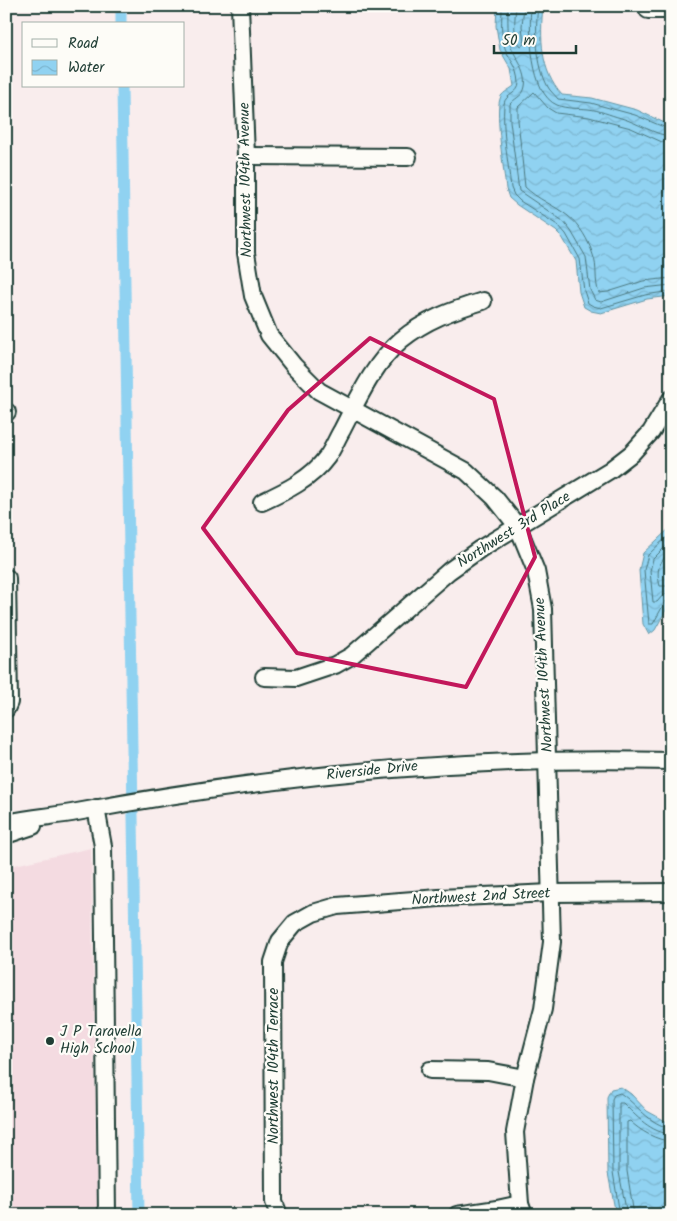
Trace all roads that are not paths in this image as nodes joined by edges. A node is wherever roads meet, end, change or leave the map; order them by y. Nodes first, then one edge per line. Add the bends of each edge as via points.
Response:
1 (240, 6) edge
2 (648, 10) dead end
3 (671, 10) edge
4 (246, 156) junction
5 (408, 156) dead end
6 (483, 301) dead end
7 (671, 399) edge
8 (352, 410) junction
9 (262, 502) dead end
10 (518, 527) junction
11 (7, 578) edge
12 (264, 677) dead end
13 (6, 709) edge
14 (548, 760) junction
15 (671, 761) edge
16 (103, 806) junction
17 (76, 812) junction
18 (6, 823) edge
19 (6, 835) edge
20 (671, 892) edge
21 (551, 893) junction
22 (295, 923) joint
23 (430, 1070) dead end
24 (525, 1078) junction
25 (522, 1209) edge
26 (107, 1215) edge
27 (279, 1215) edge
28 (457, 1215) edge

1 - 4 street, Northwest 104th Avenue
2 - 3 street
4 - 5 street
4 - 8 street, Northwest 104th Avenue via 246,253 253,296 269,335 319,391
6 - 8 street via 422,324 400,342 378,365
7 - 10 street, Northwest 3rd Place via 651,432 632,453
8 - 9 street via 327,456 312,473 290,489
8 - 10 street, Northwest 104th Avenue via 466,472 495,498
10 - 12 street, Northwest 3rd Place via 480,548 336,665 296,678
10 - 14 street, Northwest 104th Avenue via 536,571 543,609
11 - 13 street via 9,702
14 - 15 street, Riverside Drive
14 - 16 street, Riverside Drive via 423,766 244,785
14 - 21 street, Northwest 104th Avenue
16 - 17 street, Riverside Drive
16 - 26 street
17 - 18 street, Riverside Drive
17 - 19 street, Riverside Drive
20 - 21 street, Northwest 2nd Street
21 - 22 street, Northwest 2nd Street via 337,906 313,913
21 - 24 street, Northwest 104th Avenue via 552,942 543,1008
22 - 27 street, Northwest 104th Terrace via 280,941 273,962 274,1202
23 - 24 street via 488,1070
24 - 25 street, Northwest 104th Avenue via 515,1132
25 - 28 street

